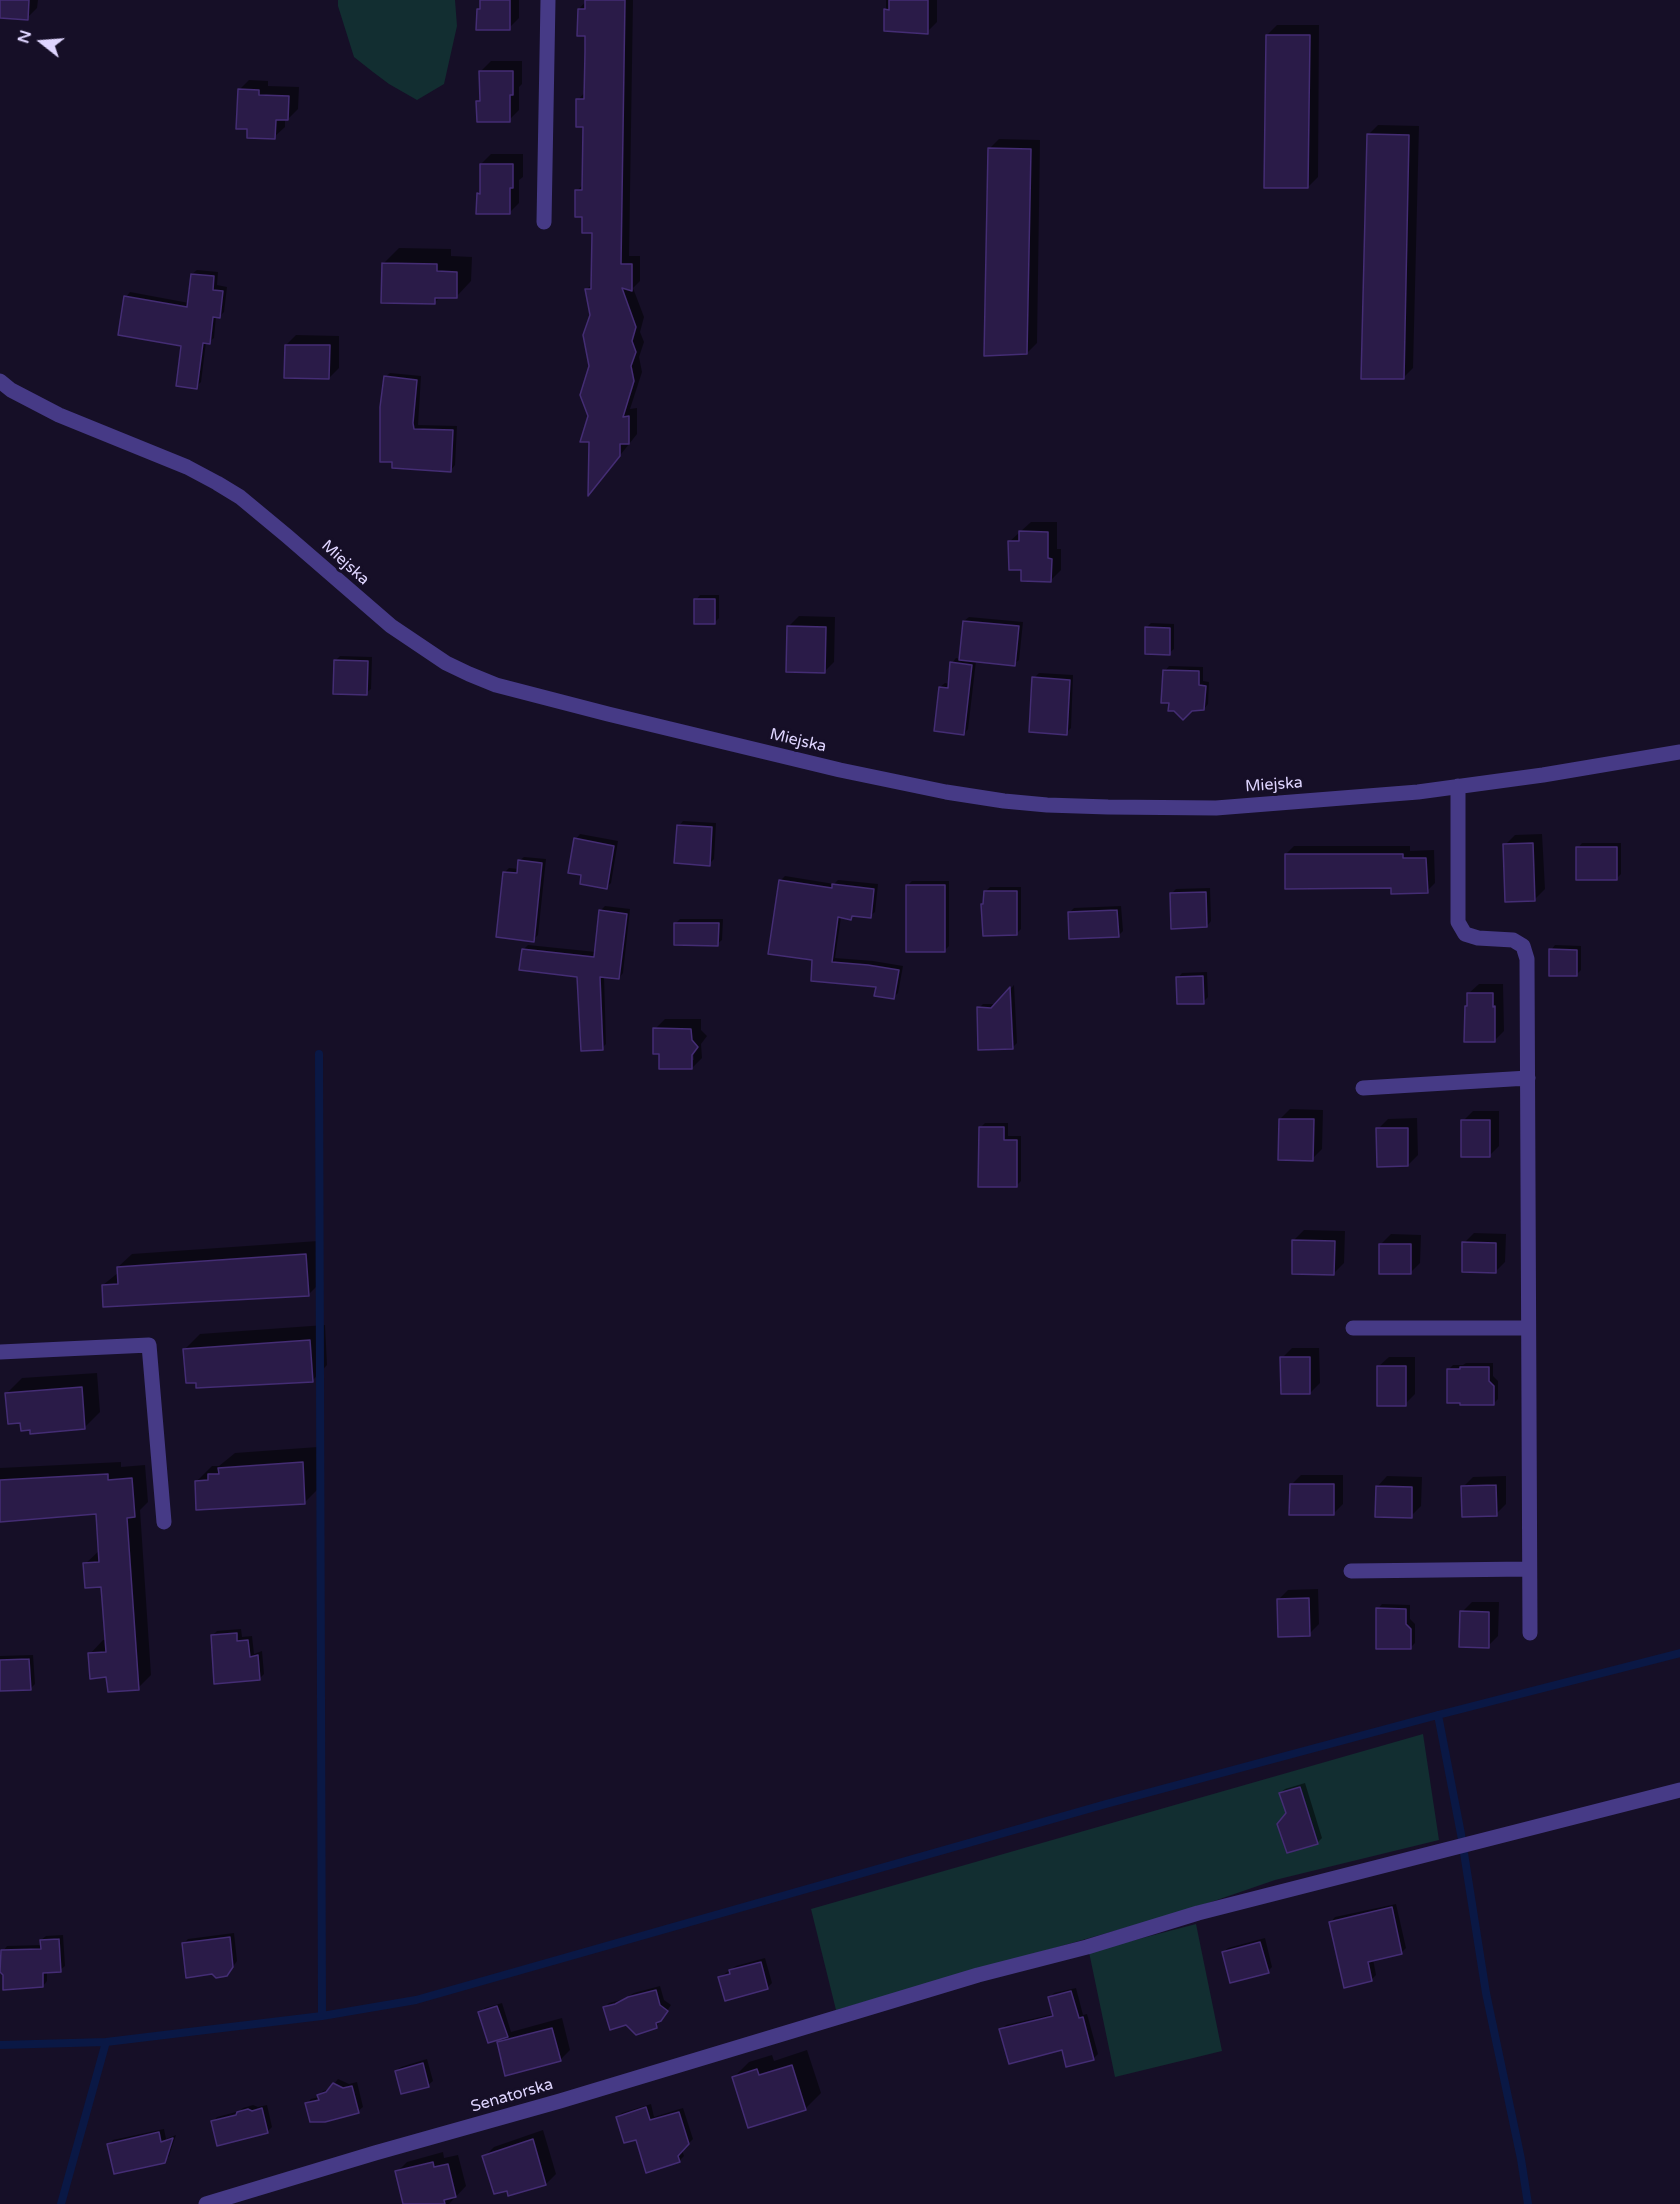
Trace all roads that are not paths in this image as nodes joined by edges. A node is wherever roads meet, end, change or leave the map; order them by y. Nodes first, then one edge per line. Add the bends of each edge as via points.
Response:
1 (548, 0) edge
2 (544, 222) dead end
3 (0, 381) edge
4 (1680, 752) edge
5 (1458, 786) junction
6 (1528, 1078) junction
7 (1363, 1088) dead end
8 (1353, 1328) dead end
9 (1528, 1328) junction
10 (0, 1352) edge
11 (164, 1522) dead end
12 (1528, 1569) junction
13 (1351, 1571) dead end
14 (1530, 1632) dead end
15 (1680, 1790) edge
16 (206, 2204) edge

1 - 2 street
3 - 5 street, Miejska via 59,415 217,483 256,510 401,633 446,663 496,684 840,770 1004,801 1057,806 1216,808
4 - 5 street, Miejska
5 - 6 street via 1458,922 1465,934 1513,940 1523,946 1527,959
6 - 7 street
6 - 9 street
8 - 9 street
9 - 12 street
10 - 11 street via 149,1345
12 - 13 street
12 - 14 street
15 - 16 street, Senatorska via 1198,1912

